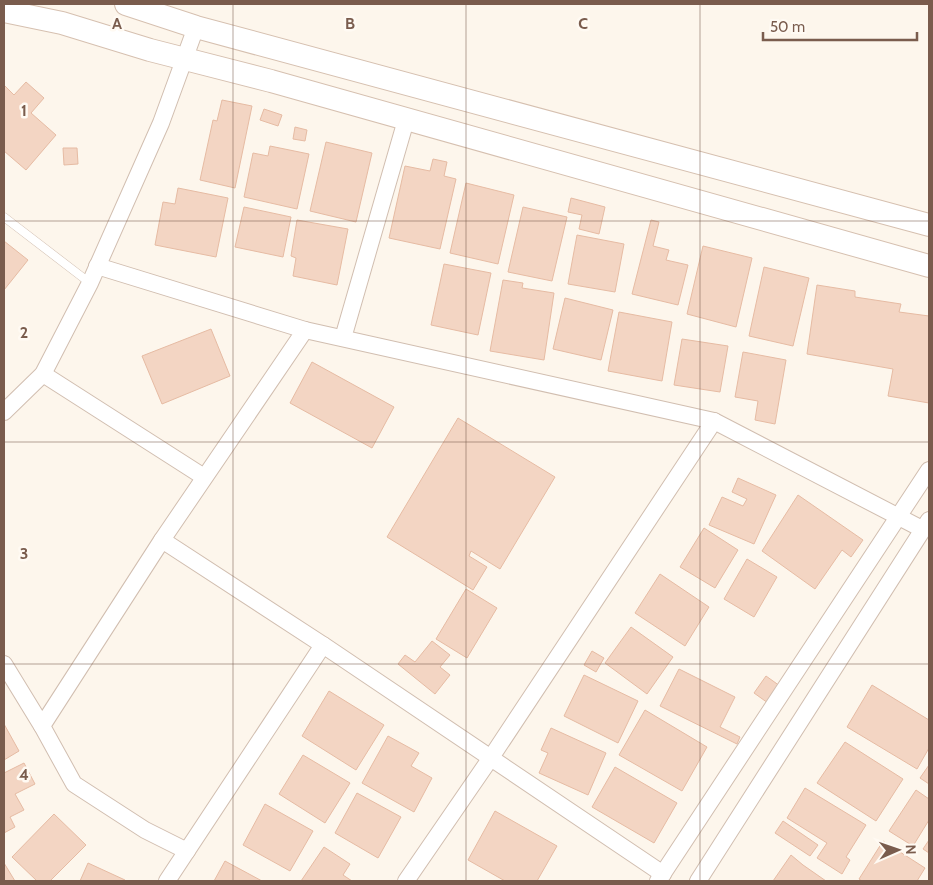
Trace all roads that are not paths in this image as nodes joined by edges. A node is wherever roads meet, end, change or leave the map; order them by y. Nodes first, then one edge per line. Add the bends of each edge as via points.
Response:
1 (126, 4) edge
2 (7, 9) edge
3 (196, 27) junction
4 (183, 59) junction
5 (406, 120) junction
6 (4, 217) edge
7 (929, 225) edge
8 (97, 266) junction
9 (929, 266) edge
10 (90, 283) junction
11 (306, 330) junction
12 (343, 338) junction
13 (43, 374) junction
14 (4, 412) edge
15 (714, 421) junction
16 (929, 470) edge
17 (204, 477) junction
18 (898, 517) junction
19 (926, 525) edge
20 (162, 540) junction
21 (323, 645) junction
22 (4, 664) edge
23 (42, 726) junction
24 (490, 759) junction
25 (187, 851) junction
26 (660, 878) edge
27 (167, 881) edge
28 (406, 881) edge
29 (698, 881) edge

1 - 3 street
2 - 4 street
3 - 4 street
3 - 7 street
4 - 5 street
4 - 8 street via 161,123
5 - 9 street
5 - 12 street
6 - 10 lane
8 - 10 street
8 - 11 street
10 - 13 street
11 - 12 street
11 - 17 street
12 - 15 street
13 - 14 street
13 - 17 street
15 - 18 street
15 - 24 street
16 - 18 street
17 - 20 street
18 - 19 street
18 - 26 street
19 - 29 street
20 - 21 street
20 - 23 street
21 - 24 street
21 - 25 street
22 - 23 street
23 - 25 street via 74,784 145,830
24 - 26 street
24 - 28 street
25 - 27 street

